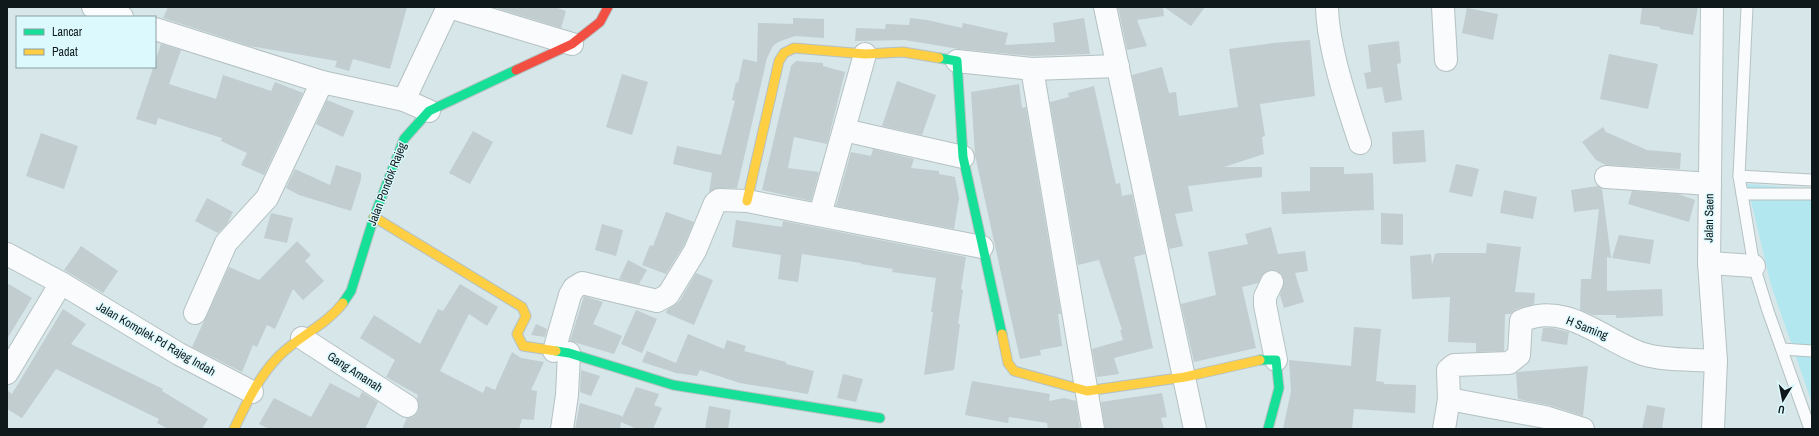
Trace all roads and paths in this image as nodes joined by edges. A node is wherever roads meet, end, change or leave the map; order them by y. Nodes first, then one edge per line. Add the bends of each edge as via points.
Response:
1 (93, 7) edge
2 (449, 7) edge
3 (608, 7) edge
4 (1105, 7) edge
5 (1327, 7) edge
6 (1443, 7) edge
7 (1712, 7) edge
8 (1747, 7) edge
9 (119, 16) edge
10 (156, 29) edge
11 (572, 44) junction
12 (865, 54) junction
13 (1446, 60) dead end
14 (957, 61) junction
15 (1118, 66) junction
16 (1032, 70) junction
17 (322, 82) junction
18 (404, 100) junction
19 (429, 110) junction
20 (844, 130) junction
21 (1360, 144) dead end
22 (963, 157) junction
23 (1739, 176) junction
24 (1606, 178) dead end
25 (1812, 180) edge
26 (1710, 184) junction
27 (1742, 194) junction
28 (1812, 194) edge
29 (748, 201) junction
30 (820, 215) junction
31 (374, 217) junction
32 (982, 247) junction
33 (7, 254) edge
34 (1711, 263) junction
35 (1752, 266) junction
36 (1272, 282) dead end
37 (61, 283) junction
38 (195, 313) dead end
39 (302, 338) junction
40 (1782, 349) junction
41 (1812, 351) edge
42 (562, 352) junction
43 (1276, 360) junction
44 (1716, 361) junction
45 (7, 373) edge
46 (1185, 377) junction
47 (1087, 391) junction
48 (252, 392) junction
49 (1449, 399) junction
50 (407, 406) dead end
51 (880, 418) dead end
52 (234, 429) edge
53 (562, 429) edge
54 (1093, 429) edge
55 (1194, 429) edge
56 (1268, 429) edge
57 (1444, 429) edge
58 (1583, 429) edge
59 (1713, 429) edge
60 (1810, 429) edge

1 - 9 street
2 - 11 street
2 - 18 street
3 - 11 street, Jalan Pondok Rajeg via 600,22
4 - 15 street
5 - 21 street via 1328,25
6 - 13 street
7 - 26 street, Jalan Saen
8 - 23 lane
10 - 17 street
11 - 19 street, Jalan Pondok Rajeg
12 - 14 street via 903,52
12 - 20 street
12 - 29 street via 794,48 784,53 779,61
14 - 16 street
14 - 22 street
15 - 16 street
15 - 46 street
16 - 47 street
17 - 18 street
17 - 38 street via 267,198 226,243
18 - 19 street
19 - 31 street, Jalan Pondok Rajeg via 404,139
20 - 22 street
20 - 30 street
22 - 32 street
23 - 25 lane
23 - 27 lane
24 - 26 street
26 - 34 street, Jalan Saen
27 - 28 lane
27 - 35 lane
29 - 30 street
29 - 42 street via 719,200 715,203 694,251 664,298 657,301 582,283 574,288 570,295
30 - 32 street
31 - 39 street, Jalan Pondok Rajeg via 352,291 334,313
31 - 42 street via 522,307 526,316 517,334 523,346
32 - 47 street via 1008,363 1014,371
33 - 37 street, Jalan Komplek Pd Rajeg Indah
34 - 35 street
34 - 44 street, Jalan Saen
35 - 40 lane
36 - 43 street via 1265,297 1265,305
37 - 45 street
37 - 48 street, Jalan Komplek Pd Rajeg Indah via 179,354
39 - 48 street, Jalan Pondok Rajeg via 279,356
39 - 50 street, Gang Amanah
40 - 41 lane
40 - 60 lane
42 - 51 street via 673,386
42 - 53 street via 567,395
43 - 46 street via 1255,360
43 - 56 street via 1279,388
44 - 49 street, H Saming via 1652,356 1566,318 1530,317 1521,321 1518,355 1509,363 1454,365 1448,370
44 - 59 street, Jalan Saen
46 - 47 street
46 - 55 street
47 - 54 street
48 - 52 street, Jalan Pondok Rajeg
49 - 57 street, H Saming
49 - 58 street via 1545,417

